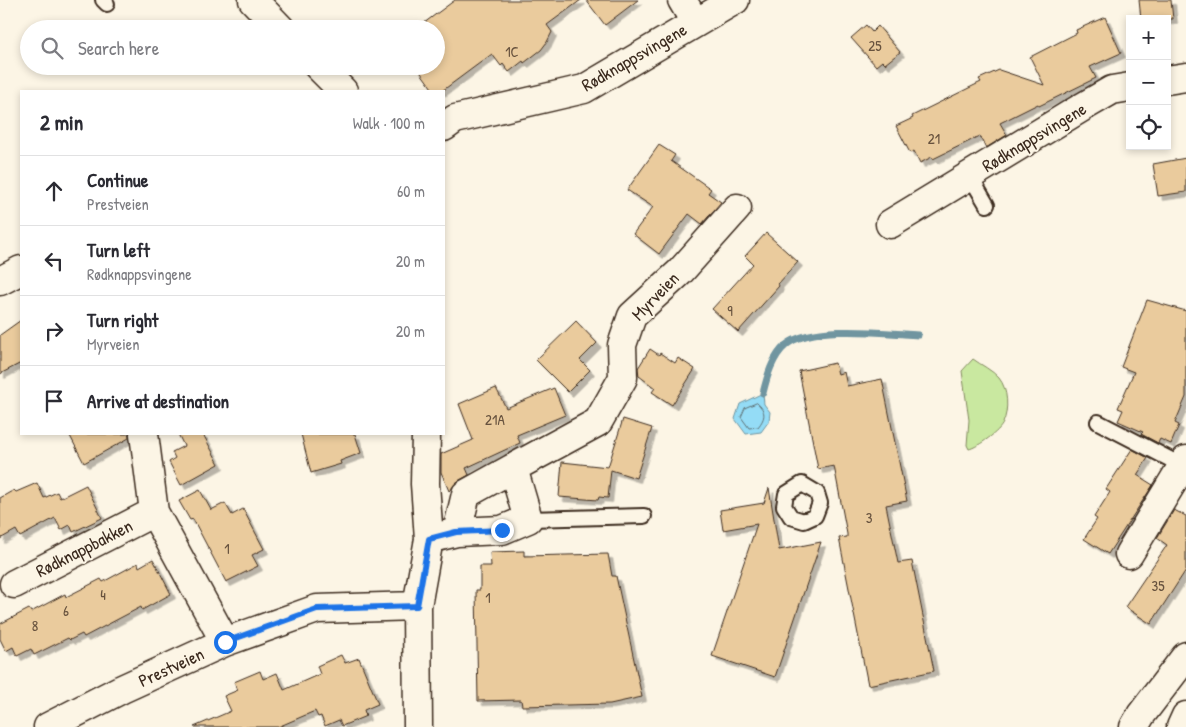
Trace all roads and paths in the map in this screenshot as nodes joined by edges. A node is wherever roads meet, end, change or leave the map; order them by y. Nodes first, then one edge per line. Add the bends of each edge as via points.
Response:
1 (252, 0) edge
2 (735, 0) edge
3 (689, 11) edge
4 (272, 20) edge
5 (327, 75) edge
6 (1186, 77) edge
7 (1171, 79) edge
8 (1126, 88) edge
9 (342, 90) edge
10 (445, 126) edge
11 (970, 176) junction
12 (988, 205) dead end
13 (737, 208) dead end
14 (890, 224) dead end
15 (20, 271) edge
16 (0, 281) edge
17 (1098, 422) dead end
18 (144, 435) edge
19 (426, 435) edge
20 (1185, 463) edge
21 (514, 468) junction
22 (154, 512) junction
23 (644, 516) dead end
24 (528, 519) junction
25 (456, 532) junction
26 (429, 539) junction
27 (1129, 554) dead end
28 (14, 584) dead end
29 (417, 606) junction
30 (225, 642) junction
31 (1186, 656) edge
32 (1186, 716) edge
33 (48, 727) edge
34 (418, 727) edge
35 (1134, 727) edge
36 (1181, 727) edge

1 - 4 street
2 - 3 street, Rødknappsvingene
3 - 10 street, Rødknappsvingene via 670,39 584,89 455,119
5 - 9 street
6 - 7 street
8 - 11 street, Rødknappsvingene via 1112,90 1096,99
11 - 12 lane
11 - 14 street, Rødknappsvingene
13 - 21 street, Myrveien via 680,272 632,316 622,344 623,378 598,422
15 - 16 street
17 - 20 lane
18 - 22 street, Rødknappbakken
19 - 26 street
20 - 27 street
21 - 24 street
21 - 25 street, Myrveien via 466,494
22 - 28 street, Rødknappbakken
22 - 30 street, Rødknappbakken
23 - 24 lane
24 - 25 street via 502,530
25 - 26 street
26 - 29 street
29 - 30 street, Prestveien via 317,609
29 - 34 street
30 - 33 street, Prestveien
31 - 35 street
32 - 36 street

